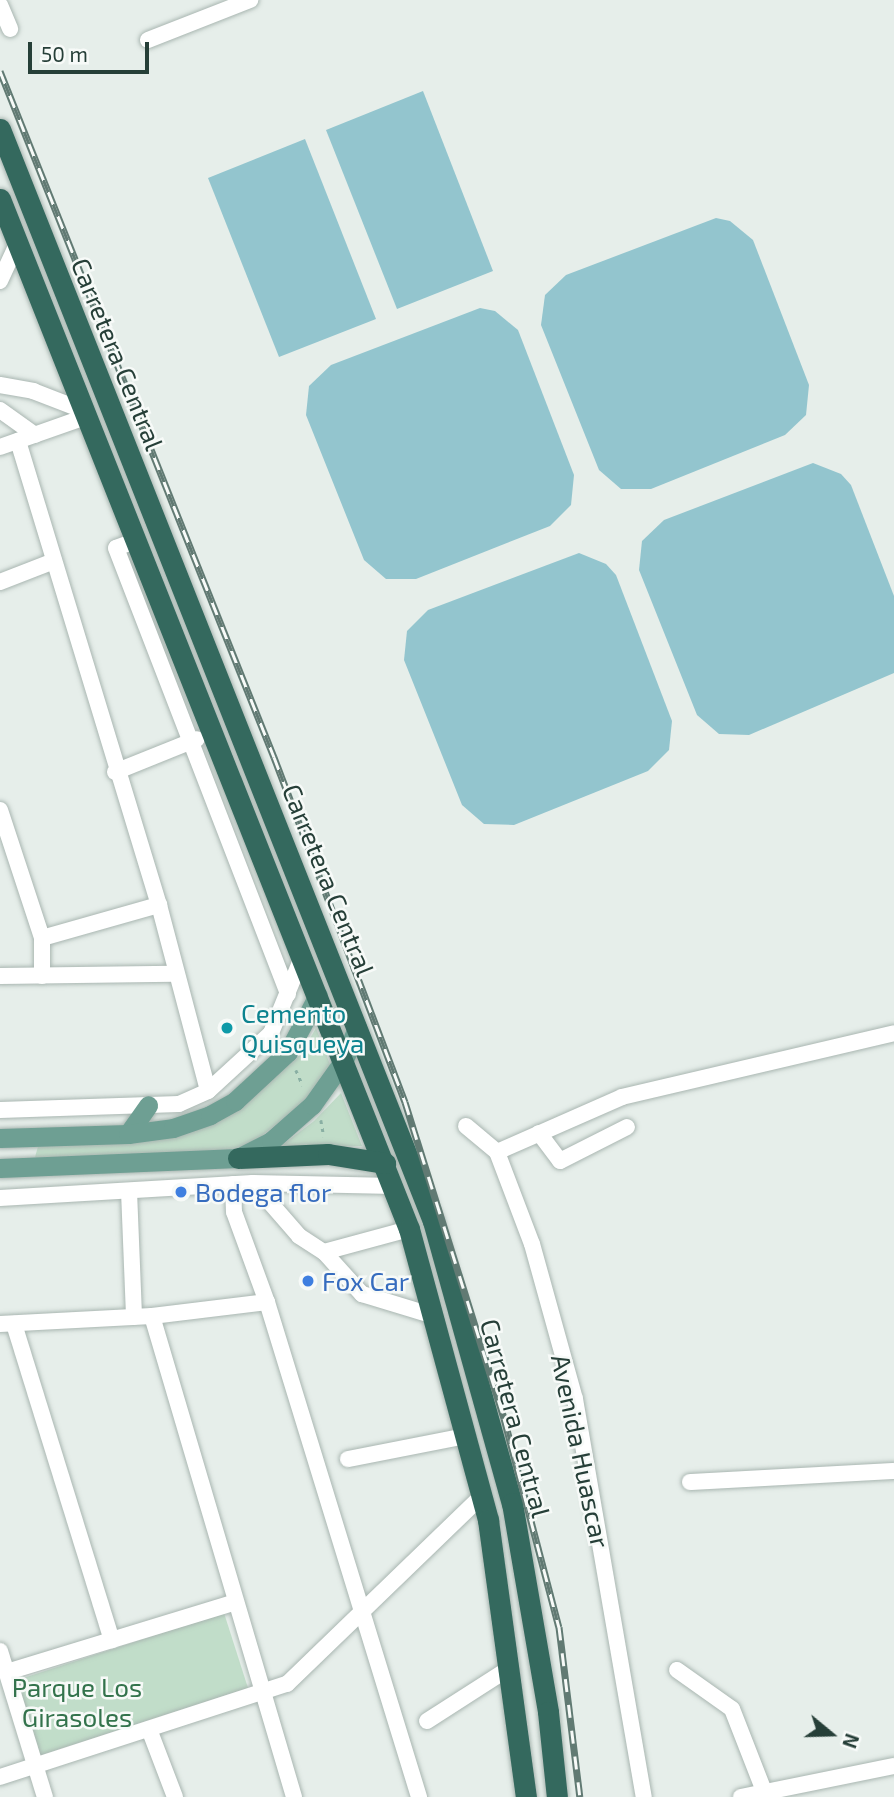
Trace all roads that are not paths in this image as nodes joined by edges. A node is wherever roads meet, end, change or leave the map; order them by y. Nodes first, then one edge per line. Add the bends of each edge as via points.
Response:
1 (250, 0) edge
2 (0, 5) edge
3 (10, 29) dead end
4 (148, 40) dead end
5 (0, 129) edge
6 (0, 199) edge
7 (9, 247) edge
8 (0, 281) edge
9 (0, 386) edge
10 (0, 410) edge
11 (83, 413) junction
12 (35, 435) junction
13 (18, 441) junction
14 (0, 447) edge
15 (135, 541) junction
16 (54, 561) junction
17 (0, 582) edge
18 (213, 733) junction
19 (190, 742) junction
20 (115, 772) junction
21 (267, 802) junction
22 (0, 810) edge
23 (245, 812) junction
24 (159, 905) junction
25 (42, 938) junction
26 (303, 955) junction
27 (174, 974) junction
28 (0, 976) edge
29 (42, 976) junction
30 (288, 994) junction
31 (318, 995) junction
32 (358, 1027) junction
33 (894, 1033) edge
34 (344, 1060) junction
35 (208, 1091) junction
36 (148, 1105) junction
37 (0, 1110) edge
38 (466, 1126) dead end
39 (627, 1127) dead end
40 (539, 1133) junction
41 (128, 1134) junction
42 (10, 1138) edge
43 (497, 1152) junction
44 (238, 1158) junction
45 (385, 1163) junction
46 (25, 1167) junction
47 (0, 1168) edge
48 (253, 1182) junction
49 (233, 1184) junction
50 (394, 1186) junction
51 (129, 1191) junction
52 (0, 1198) edge
53 (409, 1229) junction
54 (324, 1252) junction
55 (267, 1302) junction
56 (152, 1315) junction
57 (434, 1316) junction
58 (134, 1317) junction
59 (7, 1324) edge
60 (465, 1436) junction
61 (348, 1459) dead end
62 (894, 1471) edge
63 (690, 1482) dead end
64 (482, 1496) junction
65 (233, 1603) junction
66 (363, 1615) junction
67 (112, 1640) junction
68 (0, 1651) edge
69 (508, 1669) junction
70 (677, 1670) dead end
71 (7, 1672) junction
72 (260, 1695) junction
73 (427, 1721) dead end
74 (149, 1729) junction
75 (35, 1765) junction
76 (894, 1766) edge
77 (0, 1777) edge
78 (764, 1791) junction
79 (45, 1797) edge
80 (175, 1797) edge
81 (294, 1797) edge
82 (419, 1797) edge
83 (526, 1797) edge
84 (557, 1797) edge
85 (644, 1797) edge
86 (741, 1797) edge

1 - 4 street
2 - 3 street
5 - 21 highway, Carretera Central
6 - 7 highway, Carretera Central
7 - 8 street
7 - 11 highway, Carretera Central
9 - 11 street via 33,391
10 - 12 street
11 - 12 street
11 - 15 highway, Carretera Central
12 - 13 street
13 - 14 street
13 - 16 street
15 - 18 highway, Carretera Central
15 - 19 street via 116,548
16 - 17 street
16 - 20 street
18 - 19 street
18 - 23 highway, Carretera Central
19 - 20 street
19 - 30 street
20 - 24 street
21 - 23 highway
21 - 32 highway, Carretera Central
22 - 25 street
23 - 26 highway, Carretera Central
24 - 25 street
24 - 27 street
25 - 29 street
26 - 30 street
26 - 31 highway, Carretera Central
27 - 29 street
27 - 35 street
28 - 29 street
30 - 35 street via 271,1032
31 - 34 highway, Carretera Central
31 - 41 main road via 288,1052 235,1101 173,1128
32 - 34 main road
32 - 84 highway, Carretera Central via 433,1221 512,1503 548,1712
33 - 40 street via 622,1097
34 - 44 main road via 299,1119
34 - 45 highway, Carretera Central
35 - 36 street via 179,1104
36 - 37 street
36 - 41 main road
38 - 43 street, Avenida Huascar
39 - 40 street via 560,1161
40 - 43 street
41 - 42 main road
42 - 46 main road via 29,1156
43 - 85 street, Avenida Huascar via 532,1244 575,1399
44 - 45 highway via 328,1154
44 - 46 main road
45 - 50 highway, Carretera Central
46 - 47 main road
48 - 49 street
48 - 50 street
48 - 54 street via 299,1236
49 - 51 street
49 - 55 street via 234,1212
50 - 53 highway, Carretera Central
51 - 52 street
51 - 58 street
53 - 54 street
53 - 57 highway, Carretera Central
54 - 57 street via 362,1294
55 - 56 street
55 - 66 street
56 - 58 street
56 - 65 street
57 - 60 highway, Carretera Central
58 - 59 street
59 - 67 street
60 - 61 street
60 - 64 highway, Carretera Central
62 - 63 street
64 - 66 street via 440,1532
64 - 69 highway, Carretera Central
65 - 67 street
65 - 72 street
66 - 72 street via 287,1684
66 - 82 street
67 - 71 street
68 - 71 street
69 - 73 street
69 - 83 highway, Carretera Central
70 - 78 street via 732,1709
71 - 75 street
72 - 74 street
72 - 81 street
74 - 75 street
74 - 80 street
75 - 77 street
75 - 79 street
76 - 78 street
78 - 86 street

